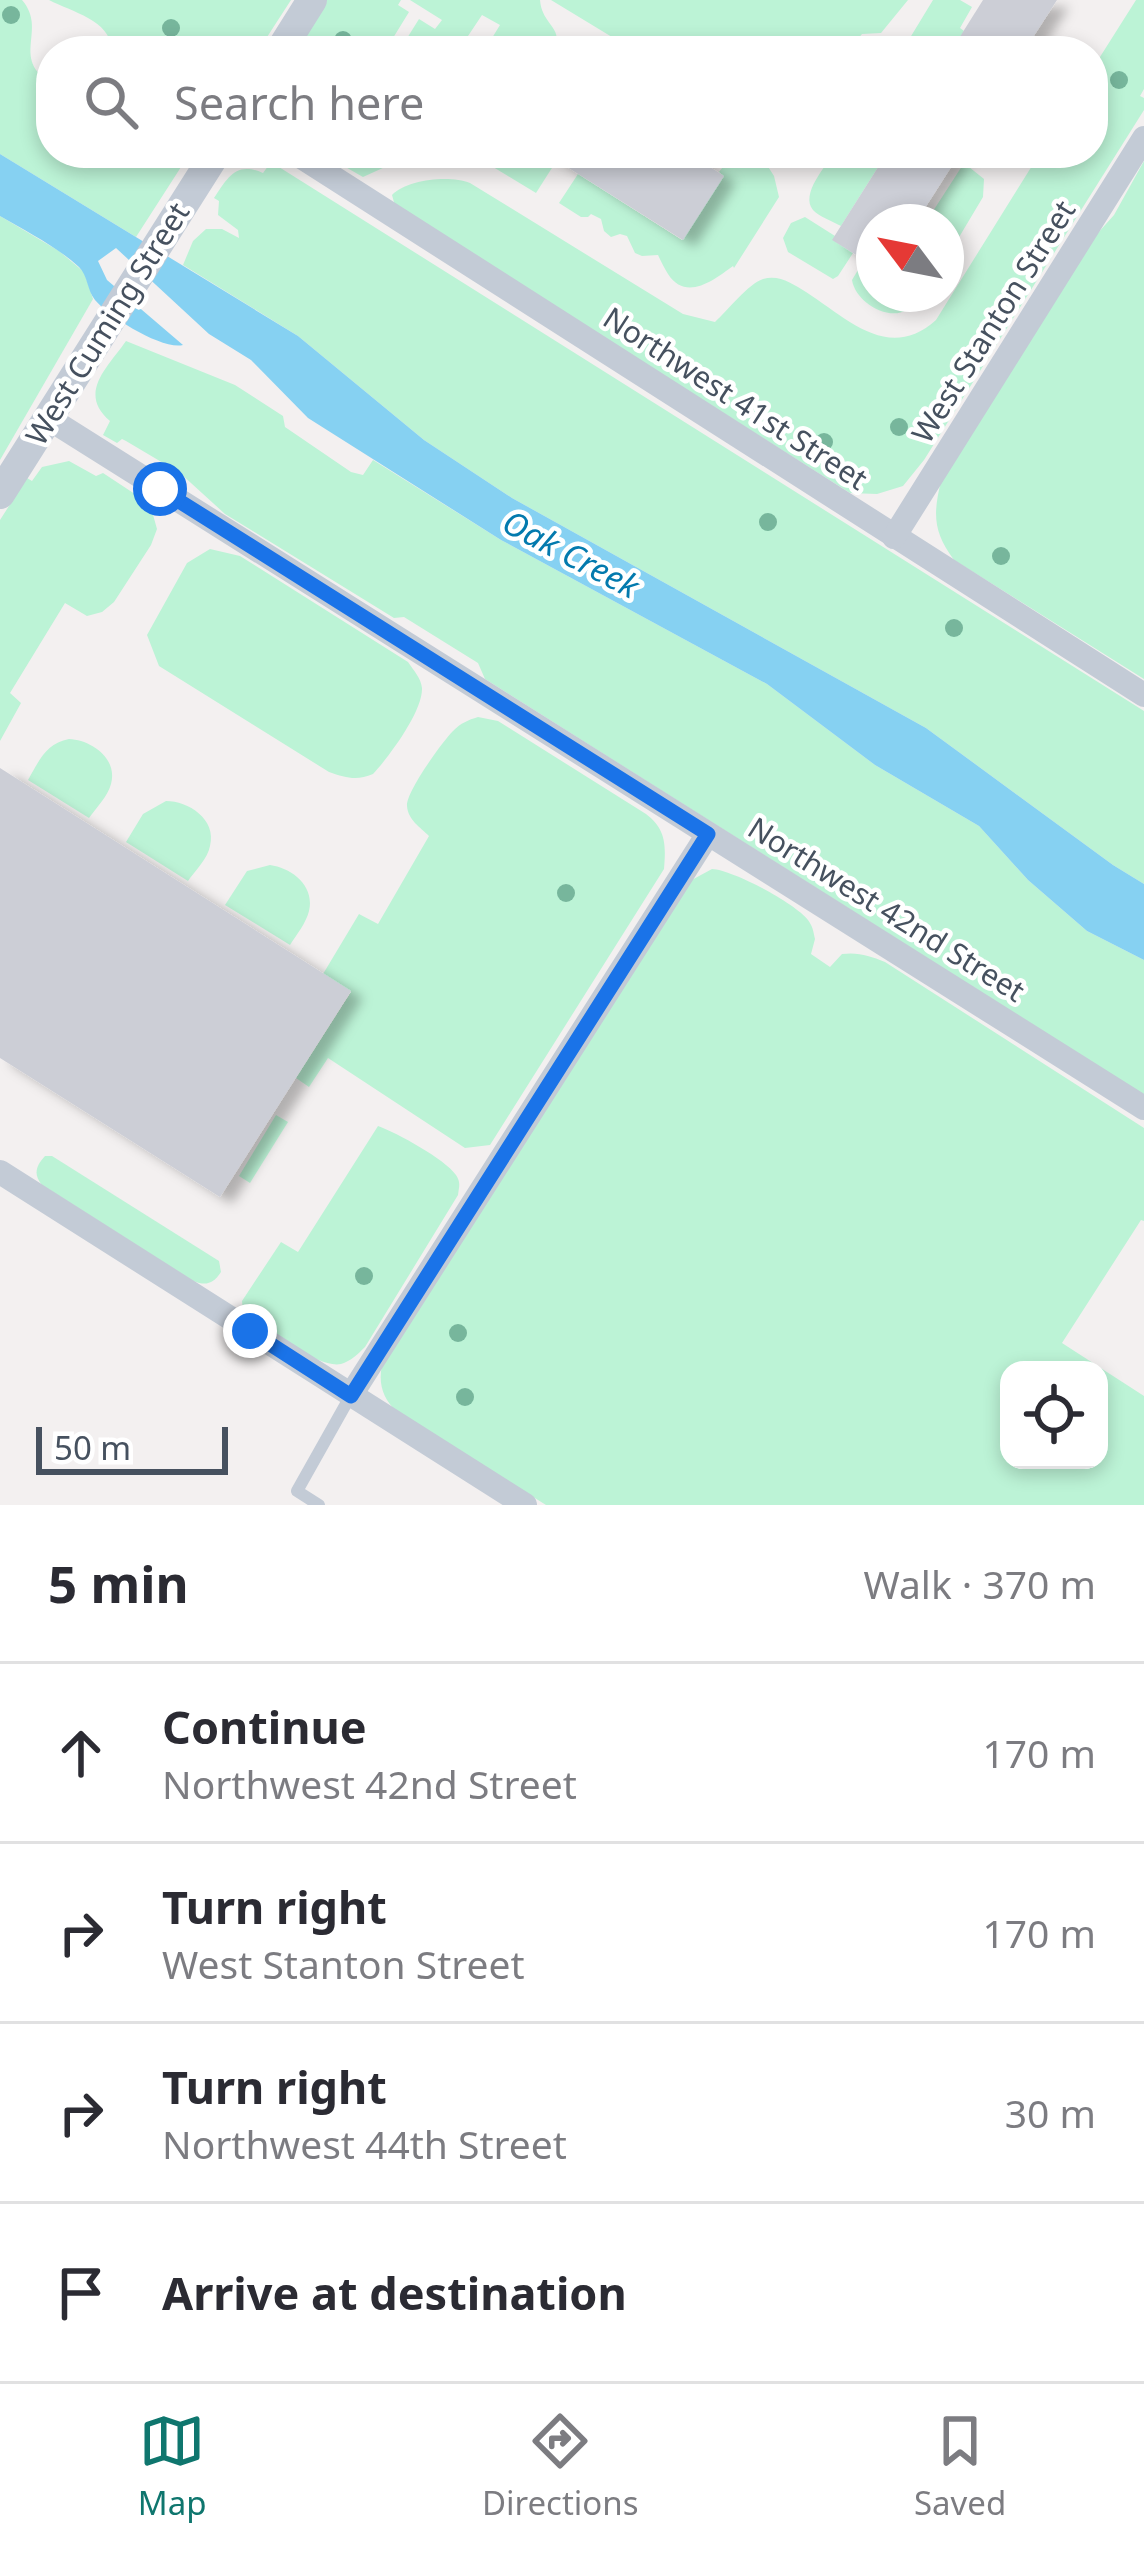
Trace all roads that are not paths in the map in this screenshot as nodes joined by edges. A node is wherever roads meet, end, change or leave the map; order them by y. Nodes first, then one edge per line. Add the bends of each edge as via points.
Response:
1 (312, 0) edge
2 (289, 36) edge
3 (1144, 138) edge
4 (207, 168) edge
5 (318, 168) edge
6 (48, 418) junction
7 (0, 494) edge
8 (894, 537) junction
9 (1144, 694) edge
10 (708, 834) junction
11 (1144, 1108) edge
12 (0, 1172) edge
13 (351, 1396) junction
14 (319, 1505) edge
15 (525, 1505) edge

1 - 2 street
3 - 8 street, West Stanton Street
4 - 6 street, West Cuming Street
5 - 8 street, Northwest 41st Street
6 - 7 street, West Cuming Street
6 - 10 street, Northwest 42nd Street
8 - 9 street, Northwest 41st Street
10 - 11 street, Northwest 42nd Street
10 - 13 street
12 - 13 street
13 - 14 lane via 297,1491
13 - 15 street

